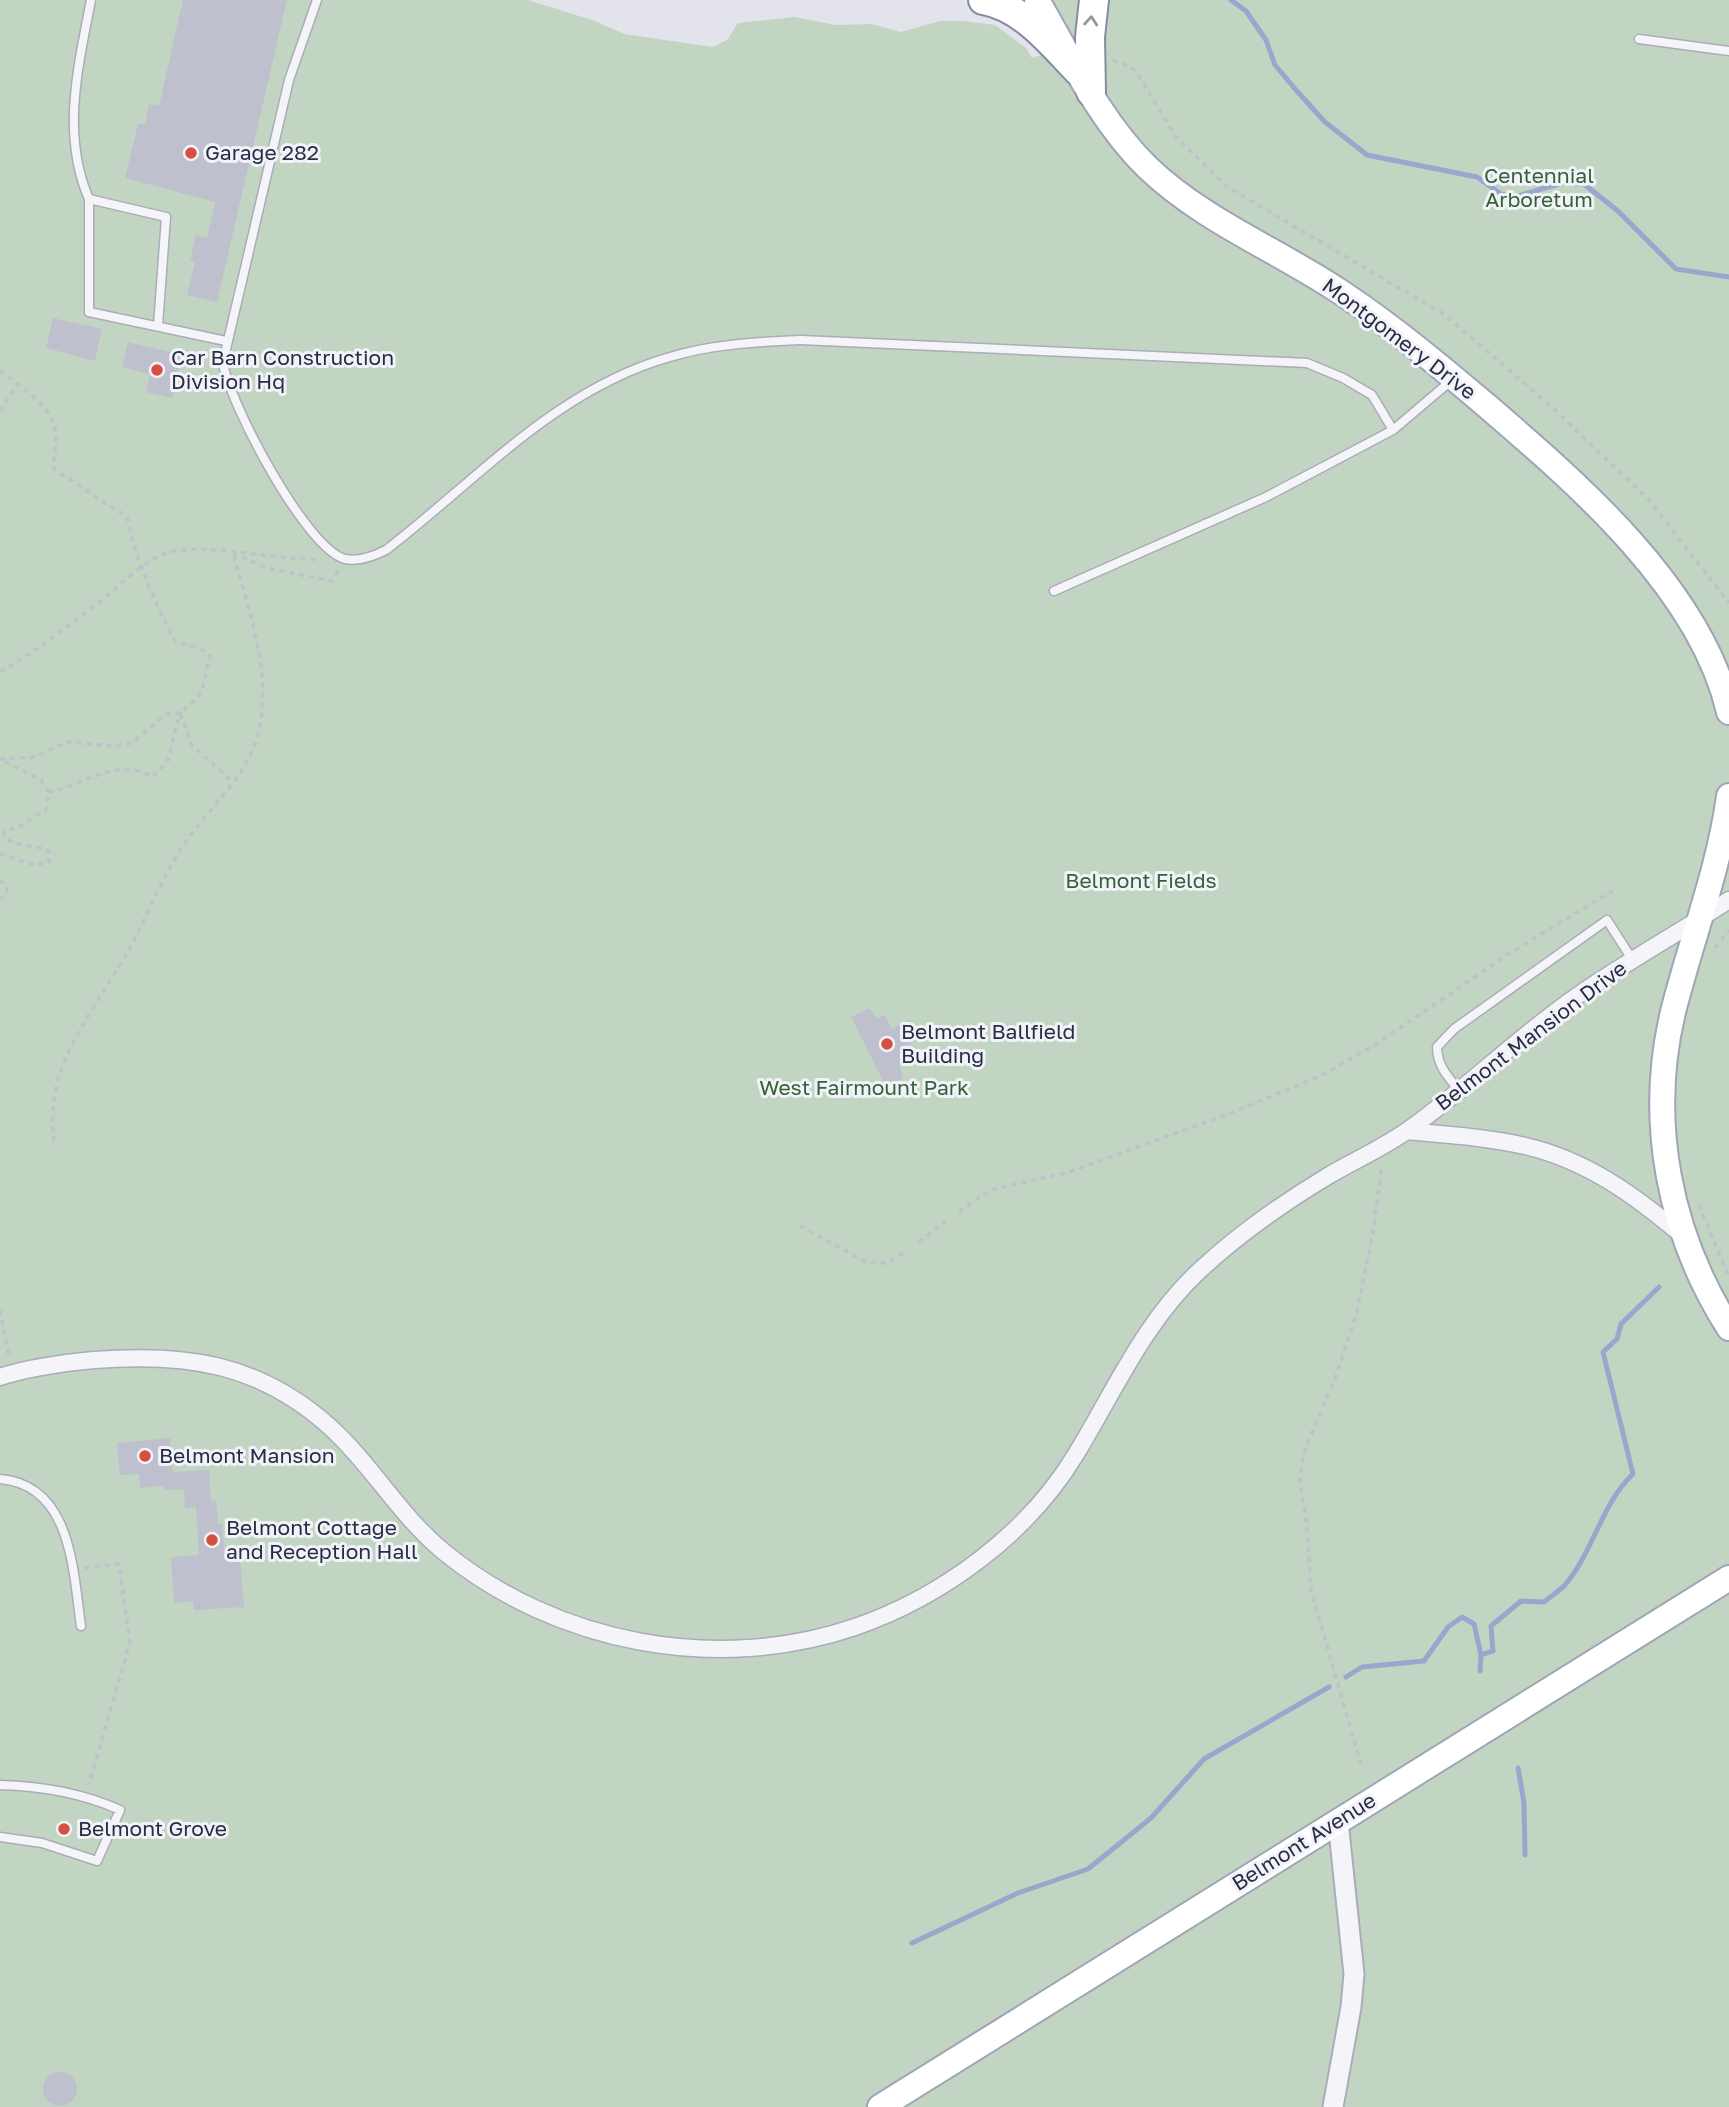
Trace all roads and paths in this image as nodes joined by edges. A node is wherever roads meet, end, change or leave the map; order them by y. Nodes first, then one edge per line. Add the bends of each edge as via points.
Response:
1 (91, 0) edge
2 (317, 0) edge
3 (983, 0) edge
4 (1037, 0) edge
5 (1094, 0) edge
6 (1639, 38) dead end
7 (1729, 51) edge
8 (1109, 59) dead end
9 (1084, 81) junction
10 (89, 199) junction
11 (158, 326) junction
12 (226, 341) junction
13 (0, 371) edge
14 (1454, 378) junction
15 (18, 384) junction
16 (0, 411) edge
17 (1393, 430) junction
18 (233, 553) junction
19 (344, 558) junction
20 (142, 566) junction
21 (332, 581) dead end
22 (1054, 591) dead end
23 (1729, 603) edge
24 (0, 672) edge
25 (1729, 712) edge
26 (180, 713) junction
27 (0, 760) edge
28 (234, 783) junction
29 (49, 792) junction
30 (1729, 796) edge
31 (0, 854) edge
32 (0, 880) edge
33 (1615, 890) dead end
34 (0, 899) edge
35 (1729, 900) edge
36 (1700, 919) junction
37 (1729, 930) edge
38 (1712, 953) dead end
39 (1632, 959) junction
40 (1459, 1090) junction
41 (1407, 1131) junction
42 (54, 1141) dead end
43 (1383, 1144) junction
44 (1697, 1200) dead end
45 (959, 1212) dead end
46 (946, 1221) dead end
47 (800, 1226) dead end
48 (1684, 1237) junction
49 (919, 1242) dead end
50 (905, 1252) dead end
51 (1729, 1278) edge
52 (0, 1310) edge
53 (1729, 1328) edge
54 (6, 1375) edge
55 (0, 1479) edge
56 (73, 1570) junction
57 (1729, 1578) edge
58 (81, 1626) dead end
59 (1361, 1765) dead end
60 (0, 1785) edge
61 (85, 1797) junction
62 (1338, 1821) junction
63 (0, 1837) edge
64 (880, 2107) edge
65 (1333, 2107) edge

1 - 10 lane via 72,135 75,160
2 - 12 lane via 289,79
3 - 9 highway via 1014,12 1045,36
4 - 9 main road, Montgomery Drive
9 -> 5 highway
6 - 7 lane
8 - 23 path via 1137,73 1176,137 1229,188 1424,300 1465,330 1621,471 1674,528
9 - 14 main road, Montgomery Drive via 1126,144 1171,188 1342,293
10 - 11 lane via 89,312
10 - 11 lane via 166,217
11 - 12 lane
12 - 19 lane via 226,379 247,426 308,530
13 - 15 path
14 - 17 lane
14 - 25 main road, Montgomery Drive via 1568,478 1650,566 1707,651
15 - 16 path
15 - 20 path via 49,410 58,433 53,467 96,500 127,516
17 - 19 lane via 1372,395 1307,363 801,340 735,344 669,357 614,378 550,415 386,550 358,559
17 - 22 lane via 1266,498
18 - 19 path via 297,560
18 - 20 path via 181,550
18 - 21 path via 267,568
18 - 28 path via 257,641 261,706 249,760
20 - 24 path via 92,608
20 - 26 path via 153,600 175,641 210,656 207,681 197,699
26 - 27 path via 167,714 132,743 67,742 34,757
26 - 28 path via 192,745
26 - 29 path via 168,760 153,778 124,768
27 - 29 path via 41,780
28 - 42 path via 175,857 131,947 68,1056 53,1102
29 - 31 path via 46,810 4,832 14,844 49,851 48,862 36,865
30 - 36 main road
32 - 34 path via 6,888
33 - 45 path via 1320,1076 1066,1173 990,1190
35 - 36 street, Belmont Mansion Drive
36 - 39 street, Belmont Mansion Drive
36 - 48 main road via 1669,1031 1662,1086 1663,1146
37 - 38 path
39 - 40 street, Belmont Mansion Drive via 1547,1018
39 - 40 lane via 1607,920 1454,1029 1437,1047 1437,1056
40 - 41 street, Belmont Mansion Drive
41 - 43 street, Belmont Mansion Drive
41 - 48 street, Belmont Mansion Drive via 1498,1141 1551,1153 1622,1188
43 - 54 street, Belmont Mansion Drive via 1281,1206 1182,1288 1123,1369 1074,1459 1032,1510 989,1551 940,1587 885,1615 792,1642 723,1649 658,1645 592,1630 527,1603 445,1552 311,1411 230,1368 153,1357 69,1362
43 - 59 path via 1373,1233 1357,1312 1303,1454 1300,1483 1311,1590
44 - 51 path
46 - 49 path
47 - 50 path via 868,1263 887,1263
48 - 53 main road
52 - 54 path
55 - 56 lane via 12,1480 45,1499 61,1521
56 - 58 lane
56 - 61 path via 120,1564 130,1643
57 - 62 main road, Belmont Avenue
60 - 61 lane
61 - 63 lane via 120,1810 97,1861 42,1843
62 - 64 main road, Belmont Avenue
62 - 65 street via 1354,1974

